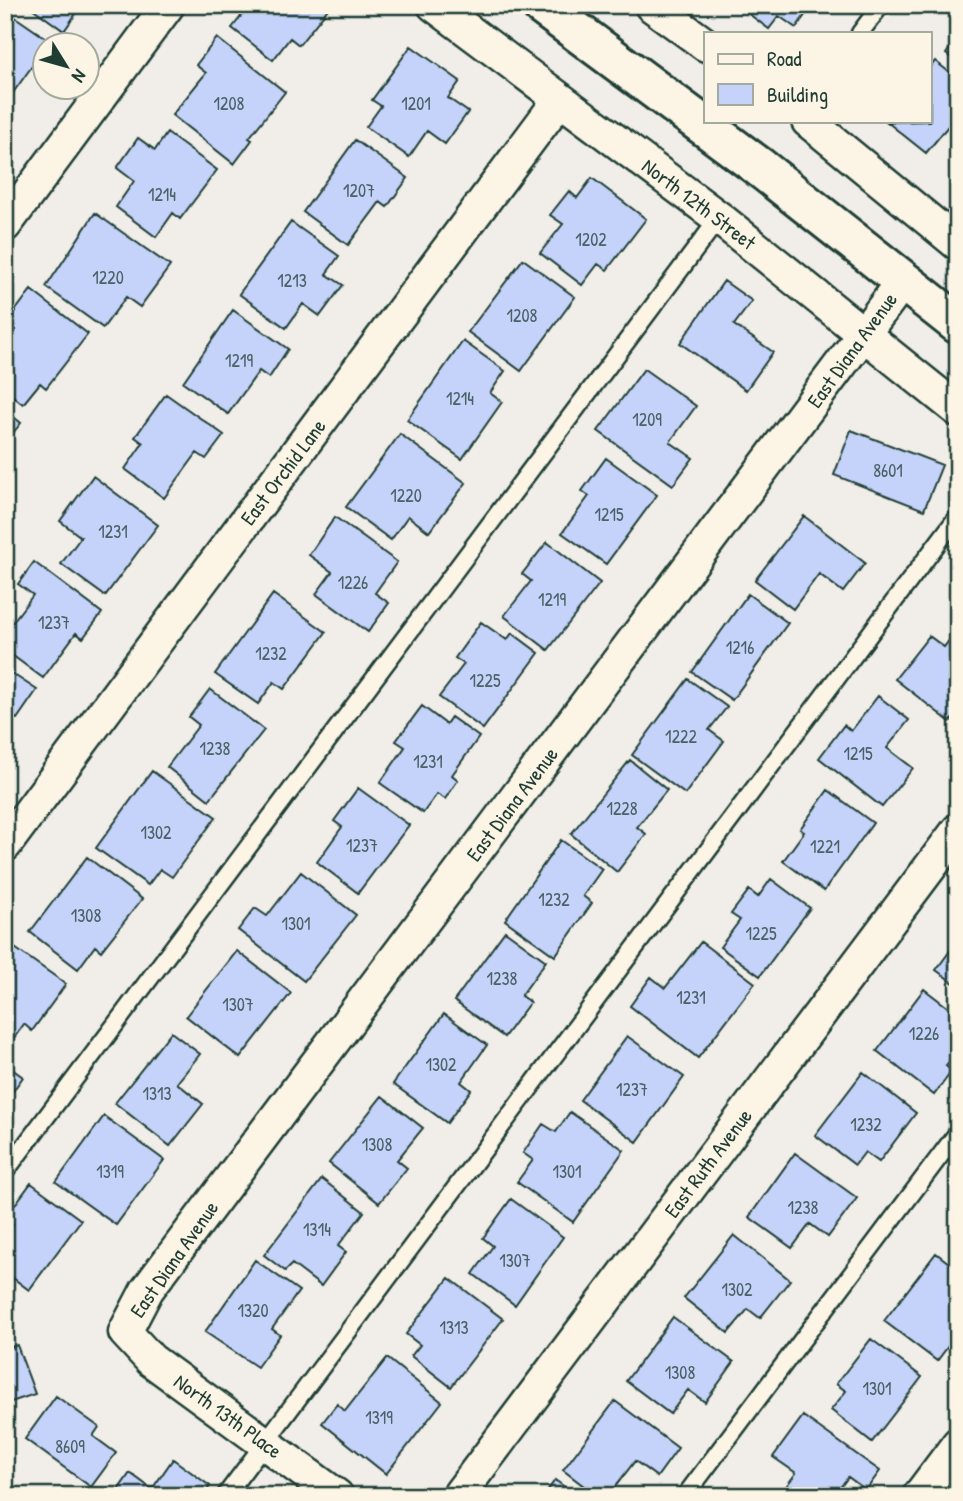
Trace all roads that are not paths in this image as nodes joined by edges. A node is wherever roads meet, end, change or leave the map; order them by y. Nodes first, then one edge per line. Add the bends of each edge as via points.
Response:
1 (168, 5) edge
2 (434, 5) edge
3 (541, 5) edge
4 (881, 5) edge
5 (652, 6) edge
6 (861, 32) edge
7 (704, 44) edge
8 (561, 99) junction
9 (809, 122) edge
10 (719, 218) junction
11 (5, 225) edge
12 (953, 230) edge
13 (904, 279) junction
14 (958, 324) edge
15 (865, 334) junction
16 (958, 410) edge
17 (958, 516) edge
18 (958, 830) edge
19 (5, 845) edge
20 (958, 1132) edge
21 (5, 1172) edge
22 (125, 1332) joint
23 (264, 1443) junction
24 (958, 1444) edge
25 (225, 1496) edge
26 (337, 1496) edge
27 (458, 1496) edge
28 (685, 1496) edge
29 (919, 1496) edge

1 - 11 street
2 - 8 street, North 12th Street
3 - 13 street
4 - 6 lane
5 - 7 street
8 - 10 street, North 12th Street
8 - 19 street, East Orchid Lane
9 - 12 street
10 - 15 street, North 12th Street
10 - 21 lane
13 - 14 street
13 - 15 street, East Diana Avenue
15 - 16 street, North 12th Street
15 - 22 street, East Diana Avenue via 147,1290
17 - 23 lane
18 - 27 street, East Ruth Avenue
20 - 28 lane
22 - 23 street, North 13th Place via 151,1360
23 - 25 lane
23 - 26 street, North 13th Place
24 - 29 street

